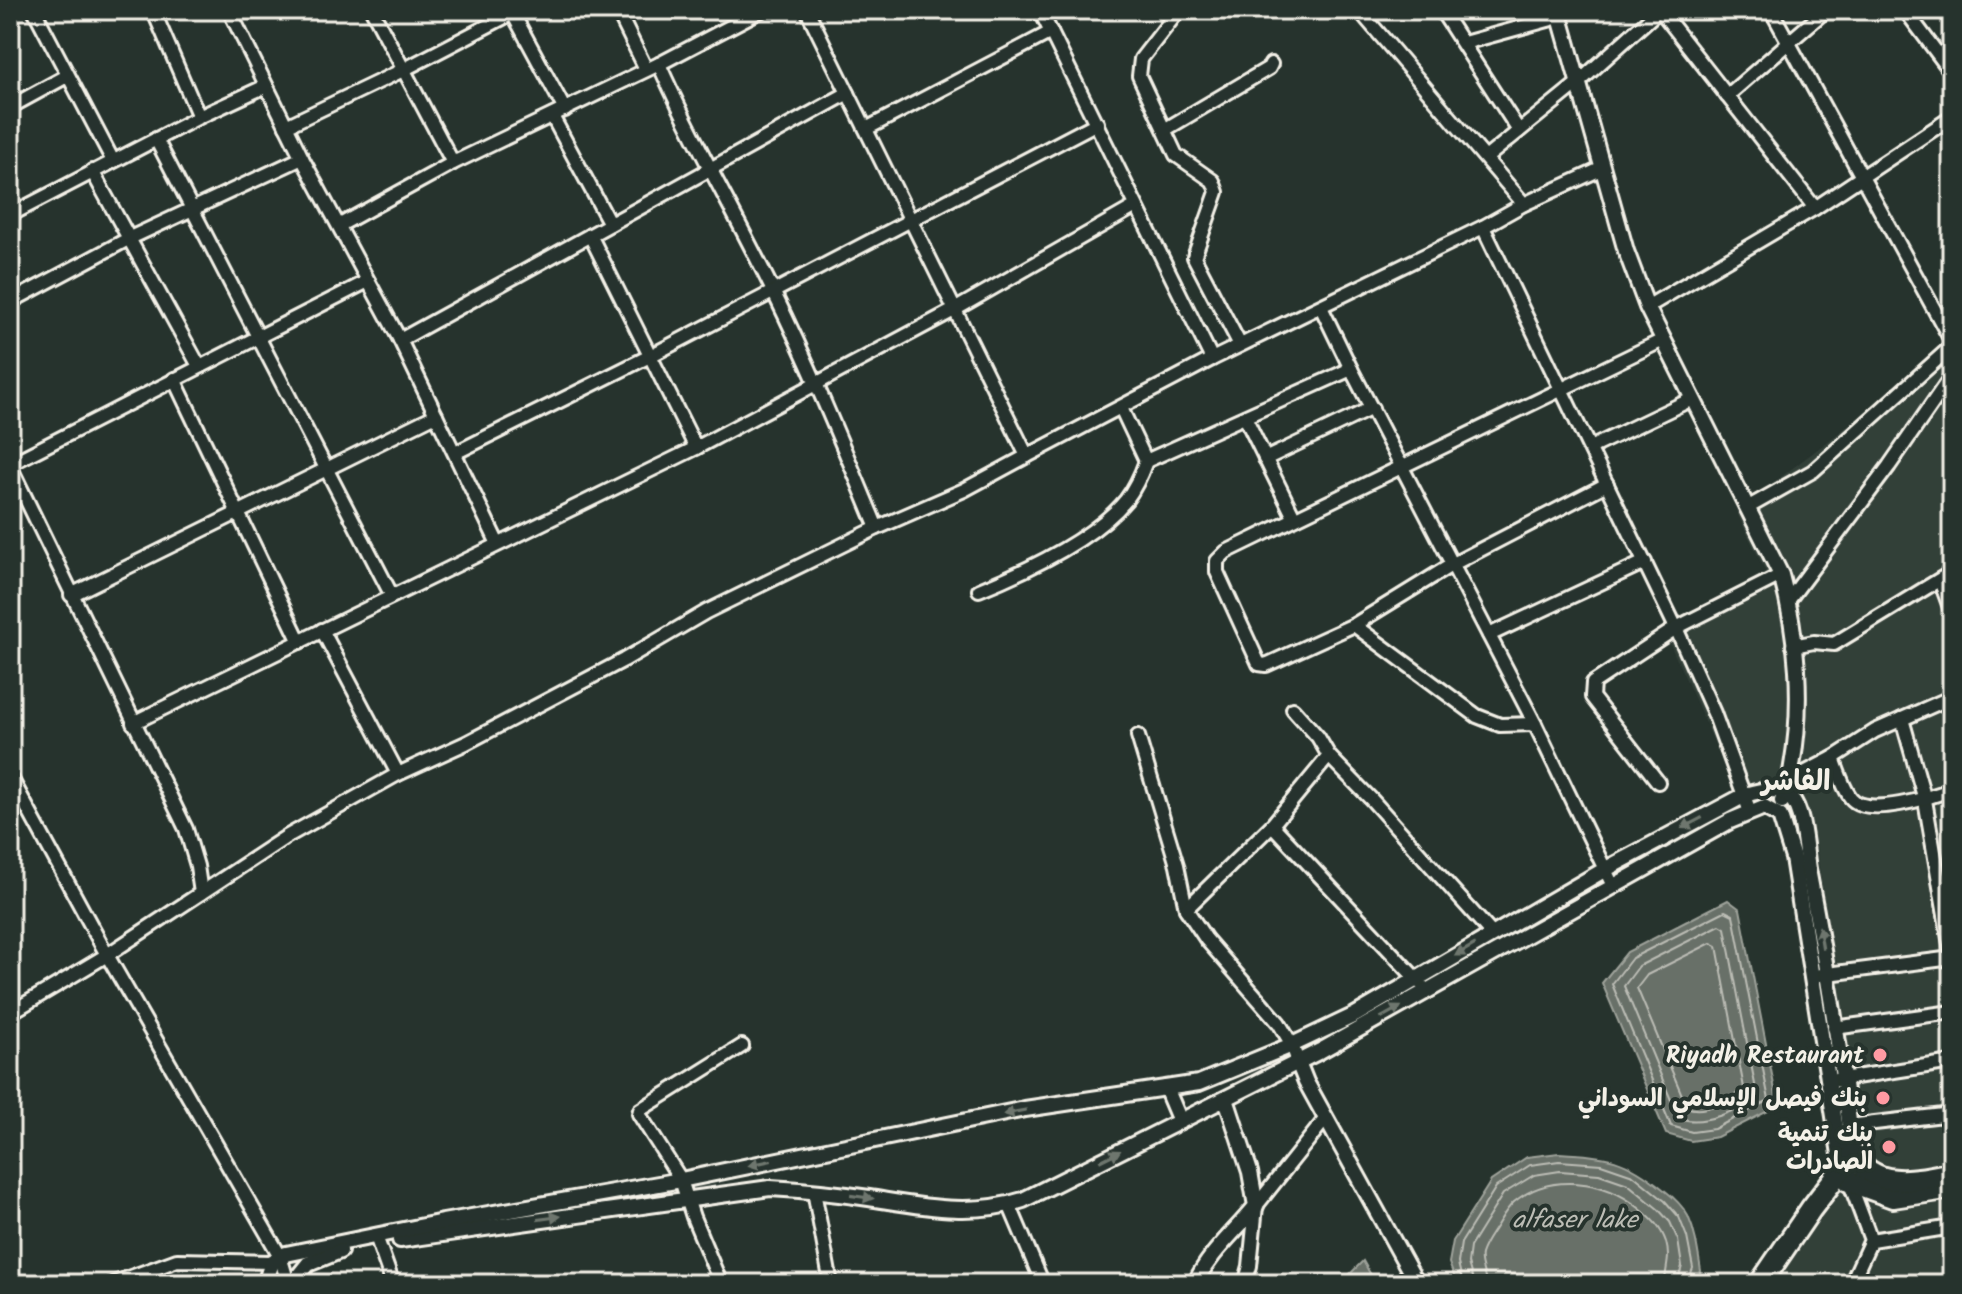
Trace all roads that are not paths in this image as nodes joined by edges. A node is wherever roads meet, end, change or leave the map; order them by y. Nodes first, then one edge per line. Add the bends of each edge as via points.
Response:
1 (34, 10) edge
2 (153, 10) edge
3 (229, 10) edge
4 (372, 10) edge
5 (617, 10) edge
6 (762, 10) edge
7 (807, 10) edge
8 (1040, 10) edge
9 (1179, 10) edge
10 (1359, 10) edge
11 (1441, 10) edge
12 (1660, 10) edge
13 (1771, 10) edge
14 (1826, 10) edge
15 (1905, 10) edge
16 (514, 11) edge
17 (1558, 14) edge
18 (1051, 32) junction
19 (1464, 43) junction
20 (1791, 43) junction
21 (1271, 64) dead end
22 (652, 67) junction
23 (403, 70) junction
24 (1952, 73) edge
25 (67, 76) junction
26 (1578, 83) junction
27 (266, 86) junction
28 (848, 93) junction
29 (1727, 96) junction
30 (10, 107) edge
31 (559, 113) junction
32 (199, 117) junction
33 (1952, 117) edge
34 (1097, 123) junction
35 (286, 126) junction
36 (866, 129) junction
37 (1166, 129) junction
38 (1519, 131) junction
39 (156, 139) junction
40 (1487, 157) junction
41 (302, 158) junction
42 (113, 161) junction
43 (453, 163) junction
44 (1603, 168) junction
45 (711, 169) junction
46 (92, 171) junction
47 (1862, 177) junction
48 (1524, 204) junction
49 (1136, 206) junction
50 (193, 208) junction
51 (1815, 208) junction
52 (10, 215) edge
53 (909, 219) junction
54 (610, 224) junction
55 (340, 225) junction
56 (1483, 227) junction
57 (590, 235) junction
58 (130, 238) junction
59 (368, 281) junction
60 (773, 291) junction
61 (10, 302) edge
62 (1321, 307) junction
63 (1647, 307) junction
64 (956, 309) junction
65 (259, 336) junction
66 (400, 340) junction
67 (1663, 340) junction
68 (1952, 344) edge
69 (1240, 345) junction
70 (650, 356) junction
71 (1212, 359) junction
72 (199, 366) junction
73 (1351, 369) junction
74 (174, 379) junction
75 (1951, 380) edge
76 (818, 385) junction
77 (1561, 388) junction
78 (1692, 399) junction
79 (1121, 408) junction
80 (1372, 408) junction
81 (436, 415) junction
82 (1245, 417) junction
83 (696, 448) junction
84 (1590, 448) junction
85 (455, 453) junction
86 (1027, 456) junction
87 (1265, 459) junction
88 (1146, 461) junction
89 (10, 465) edge
90 (1403, 466) junction
91 (326, 469) junction
92 (1607, 484) junction
93 (1747, 508) junction
94 (239, 511) junction
95 (1294, 517) junction
96 (877, 528) junction
97 (498, 544) junction
98 (1645, 562) junction
99 (1453, 564) junction
100 (1952, 572) edge
101 (1781, 575) junction
102 (1940, 580) junction
103 (979, 590) dead end
104 (71, 595) junction
105 (392, 596) junction
106 (1788, 601) junction
107 (1952, 613) edge
108 (1354, 625) junction
109 (1676, 628) junction
110 (322, 630) junction
111 (1489, 635) junction
112 (300, 642) junction
113 (1793, 646) junction
114 (1952, 697) edge
115 (1293, 709) dead end
116 (1902, 719) junction
117 (133, 723) junction
118 (1535, 724) junction
119 (1138, 736) dead end
120 (1329, 756) junction
121 (1833, 758) junction
122 (398, 774) junction
123 (10, 776) edge
124 (1658, 782) dead end
125 (1788, 788) junction
126 (1952, 789) edge
127 (1745, 795) junction
128 (1925, 800) junction
129 (1774, 811) junction
130 (1750, 812) junction
131 (1272, 825) junction
132 (1666, 837) junction
133 (1674, 852) junction
134 (1604, 870) junction
135 (1613, 886) junction
136 (201, 893) junction
137 (1186, 909) junction
138 (1518, 920) junction
139 (1493, 935) junction
140 (1528, 935) junction
141 (107, 955) junction
142 (1952, 957) edge
143 (1820, 975) junction
144 (1416, 978) junction
145 (1427, 991) junction
146 (1952, 1012) edge
147 (10, 1013) edge
148 (1359, 1021) junction
149 (1834, 1028) junction
150 (1292, 1045) junction
151 (742, 1046) dead end
152 (1298, 1062) junction
153 (1952, 1062) edge
154 (1219, 1076) junction
155 (1836, 1080) junction
156 (1166, 1088) junction
157 (1226, 1099) junction
158 (1952, 1114) edge
159 (1326, 1118) junction
160 (1180, 1121) junction
161 (1849, 1126) junction
162 (1855, 1171) junction
163 (1952, 1173) edge
164 (681, 1180) junction
165 (1952, 1188) edge
166 (814, 1191) junction
167 (686, 1198) junction
168 (1009, 1204) junction
169 (1256, 1206) junction
170 (519, 1215) junction
171 (1952, 1227) edge
172 (377, 1240) junction
173 (1871, 1240) junction
174 (276, 1259) junction
175 (112, 1284) edge
176 (265, 1284) edge
177 (285, 1284) edge
178 (292, 1284) edge
179 (393, 1284) edge
180 (721, 1284) edge
181 (831, 1284) edge
182 (1043, 1284) edge
183 (1195, 1284) edge
184 (1245, 1284) edge
185 (1417, 1284) edge
186 (1760, 1284) edge
187 (1851, 1284) edge

1 - 25 street
2 - 32 street
3 - 27 street
4 - 23 street
5 - 22 street
6 - 22 street
7 - 28 street
8 - 18 street
9 - 37 street via 1140,65 1139,76
10 - 40 street
11 - 19 street
12 - 26 street
12 - 29 street
13 - 20 street
14 - 20 street
15 - 24 street
16 - 23 street
16 - 31 street
17 - 19 street
17 - 26 street
18 - 34 street
18 - 36 street
19 - 38 street
20 - 29 street
20 - 47 street
21 - 37 street
22 - 31 street
22 - 45 street
23 - 35 street
23 - 43 street
25 - 30 street
25 - 42 street
26 - 38 street
26 - 44 street
27 - 32 street
27 - 35 street
28 - 36 street
28 - 45 street
29 - 51 street
31 - 43 street
31 - 54 street
32 - 39 street
33 - 47 street
34 - 49 street
34 - 53 street
35 - 41 street
36 - 53 street
37 - 69 street via 1176,155 1216,186 1194,257
38 - 40 street
39 - 42 street
39 - 50 street
40 - 48 street
41 - 50 street
41 - 55 street
42 - 46 street
43 - 55 street
44 - 48 street
44 - 63 street
45 - 54 street
45 - 60 street
46 - 52 street
46 - 58 street
47 - 51 street
47 - 68 street
48 - 56 street
49 - 64 street
49 - 71 street
50 - 58 street
50 - 65 street
51 - 63 street
53 - 60 street
53 - 64 street
54 - 57 street
55 - 59 street
56 - 62 street
56 - 77 street
57 - 66 street
57 - 70 street
58 - 61 street
58 - 72 street
59 - 65 street
59 - 66 street
60 - 70 street
60 - 76 street
62 - 69 street
62 - 73 street
63 - 67 street
64 - 76 street
64 - 86 street
65 - 72 street
65 - 91 street
66 - 81 street
67 - 77 street
67 - 78 street
68 - 93 street via 1813,471
69 - 71 street
70 - 83 street
70 - 85 street
71 - 79 street
72 - 74 street
73 - 80 street
73 - 82 street
74 - 89 street
74 - 94 street
75 - 106 street
76 - 83 street
76 - 96 street
77 - 84 street
77 - 90 street
78 - 84 street
78 - 93 street
79 - 86 street
79 - 88 street
80 - 87 street
80 - 90 street
81 - 85 street
81 - 91 street
82 - 87 street
82 - 88 street
83 - 97 street
84 - 92 street
85 - 97 street
86 - 96 street
87 - 95 street
88 - 103 street via 1126,500 1101,523 1011,577
89 - 104 street
90 - 95 street
90 - 99 street
91 - 94 street
91 - 105 street
92 - 98 street
92 - 99 street
93 - 101 street
94 - 104 street
94 - 112 street
95 - 108 street via 1217,561 1217,572 1259,664
96 - 122 street
97 - 105 street
98 - 109 street
98 - 111 street
99 - 108 street
99 - 111 street
100 - 102 street
101 - 106 street
101 - 109 street
102 - 107 street
102 - 113 street via 1834,644
104 - 117 street
105 - 110 street
106 - 113 street
108 - 118 street via 1477,716 1500,725
109 - 124 street via 1591,689
109 - 127 street
110 - 112 street
110 - 122 street
111 - 118 street
112 - 117 street
113 - 125 street via 1798,724
114 - 116 street
115 - 120 street
116 - 121 street
116 - 128 street
117 - 136 street via 186,829
118 - 134 street
119 - 137 street
120 - 131 street
120 - 139 street
121 - 125 street
121 - 128 street via 1858,805
122 - 136 street
123 - 141 street
125 - 127 street
125 - 129 street
143 -> 125 street via 1800,821
126 - 128 street
127 - 130 street
127 -> 132 street
128 - 142 street
129 - 130 street via 1764,807
129 - 143 street via 1783,822
130 - 133 street
131 - 137 street
131 - 144 street
132 - 133 street
132 - 134 street
133 - 135 street
134 - 135 street
134 - 138 street
135 - 140 street
136 - 141 street
137 - 150 street
138 - 139 street
138 - 140 street
139 -> 144 street
140 - 145 street
141 - 147 street
141 - 174 street
142 - 143 street
143 - 149 street
143 - 155 street
144 - 145 street
144 - 148 street
148 -> 145 street
146 - 149 street
148 - 150 street
148 - 152 street
149 - 155 street
150 - 152 street
150 - 154 street
151 - 164 street via 640,1110
152 - 157 street
152 - 159 street
153 - 155 street
154 - 156 street
154 - 157 street
155 - 161 street
155 - 162 street
156 - 160 street
156 -> 164 street via 1025,1109
157 - 160 street
157 - 169 street
158 - 161 street
159 - 169 street
159 - 185 street
168 -> 160 street
161 - 162 street
162 - 163 highway via 1897,1181
162 - 165 highway via 1893,1197
162 - 173 street
162 - 186 highway via 1811,1209
164 - 167 street
164 - 170 street
166 - 167 street via 770,1188
166 -> 168 street via 921,1207
166 - 181 street
170 -> 167 street
167 - 180 street
168 - 182 street
169 - 183 street via 1204,1264
169 - 184 street
170 - 172 street
171 - 173 street
172 - 174 street
172 - 178 street via 317,1259
172 - 179 street
173 - 187 street
174 - 175 street via 177,1260
174 - 176 street
174 - 177 street

